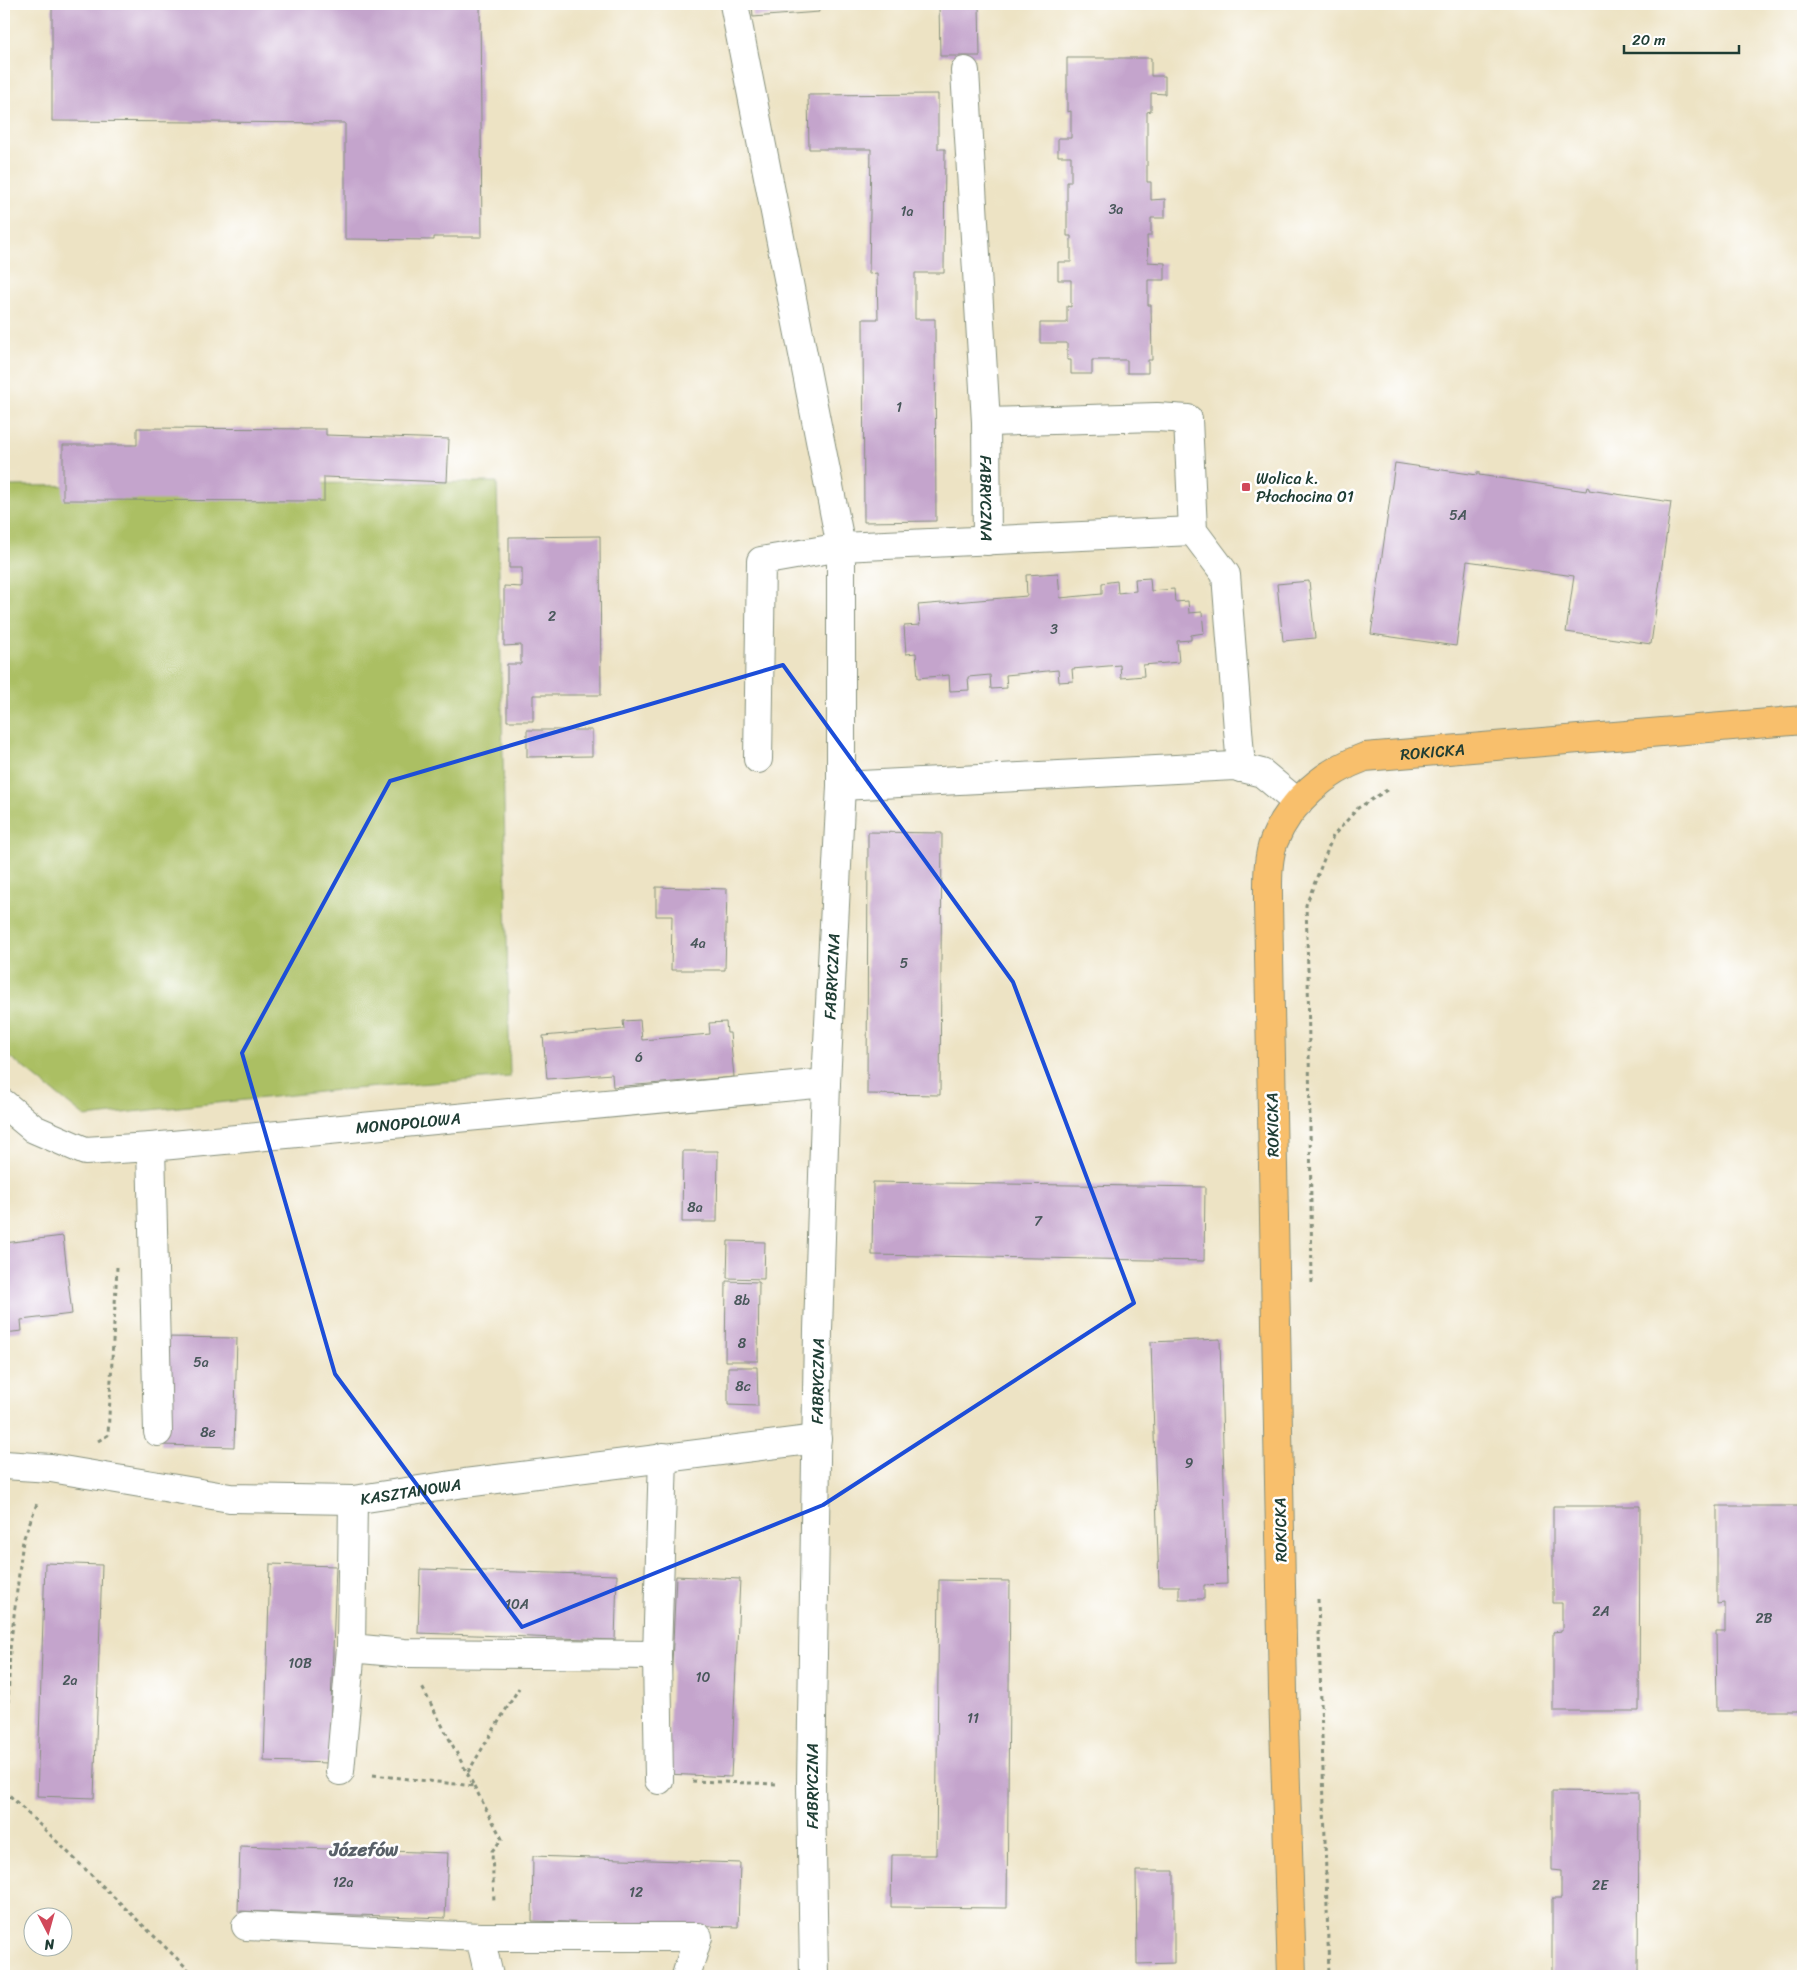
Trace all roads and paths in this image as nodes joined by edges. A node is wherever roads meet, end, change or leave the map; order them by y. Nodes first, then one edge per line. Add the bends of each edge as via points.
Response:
1 (734, 4) edge
2 (965, 71) dead end
3 (986, 422) junction
4 (1193, 532) junction
5 (987, 541) junction
6 (841, 547) junction
7 (1803, 720) edge
8 (758, 759) dead end
9 (1241, 768) junction
10 (841, 786) junction
11 (1388, 790) dead end
12 (1298, 803) junction
13 (826, 1083) junction
14 (4, 1104) edge
15 (151, 1147) junction
16 (118, 1257) dead end
17 (1312, 1286) dead end
18 (158, 1432) dead end
19 (817, 1439) junction
20 (663, 1457) junction
21 (4, 1465) edge
22 (51, 1468) junction
23 (353, 1500) junction
24 (1318, 1598) dead end
25 (351, 1648) junction
26 (4, 1649) edge
27 (10, 1649) junction
28 (404, 1653) junction
29 (539, 1655) junction
30 (657, 1655) junction
31 (340, 1772) joint
32 (467, 1772) junction
33 (659, 1780) joint
34 (811, 1784) junction
35 (474, 1786) junction
36 (4, 1790) edge
37 (246, 1926) dead end
38 (487, 1937) junction
39 (195, 1976) edge
40 (489, 1976) edge
41 (686, 1976) edge
42 (814, 1976) edge
43 (1292, 1976) edge
44 (1330, 1976) edge

1 - 6 street
2 - 3 street, FABRYCZNA
3 - 4 street via 1188,419
3 - 5 street, FABRYCZNA
4 - 5 street
4 - 9 street via 1226,575
5 - 6 street, FABRYCZNA
6 - 8 street via 761,561
6 - 10 street, FABRYCZNA
7 - 12 main road, ROKICKA via 1365,757 1329,774
9 - 10 street
9 - 12 street via 1262,773
10 - 13 street, FABRYCZNA
11 - 17 path via 1358,808 1333,836 1306,905
12 - 43 main road, ROKICKA via 1274,842 1268,902 1283,1692
13 - 15 street, MONOPOLOWA
13 - 19 street, FABRYCZNA
14 - 15 street, MONOPOLOWA via 34,1129 85,1151
15 - 18 street
16 - 22 path via 108,1435
19 - 20 street, KASZTANOWA
19 - 34 street, FABRYCZNA
20 - 23 street, KASZTANOWA
20 - 30 street
21 - 22 street, KASZTANOWA
22 - 23 street, KASZTANOWA via 230,1498
22 - 27 path via 23,1540
23 - 25 street
24 - 44 path
25 - 28 street
25 - 31 street
26 - 27 path
27 - 36 path
28 - 29 street
28 - 32 path
29 - 30 street
29 - 32 path
30 - 33 street
31 - 35 path
32 - 35 path
33 - 34 path
34 - 42 street, FABRYCZNA
35 - 38 path via 502,1839 492,1852
36 - 39 path
37 - 38 street
38 - 40 street
38 - 41 street via 698,1937

